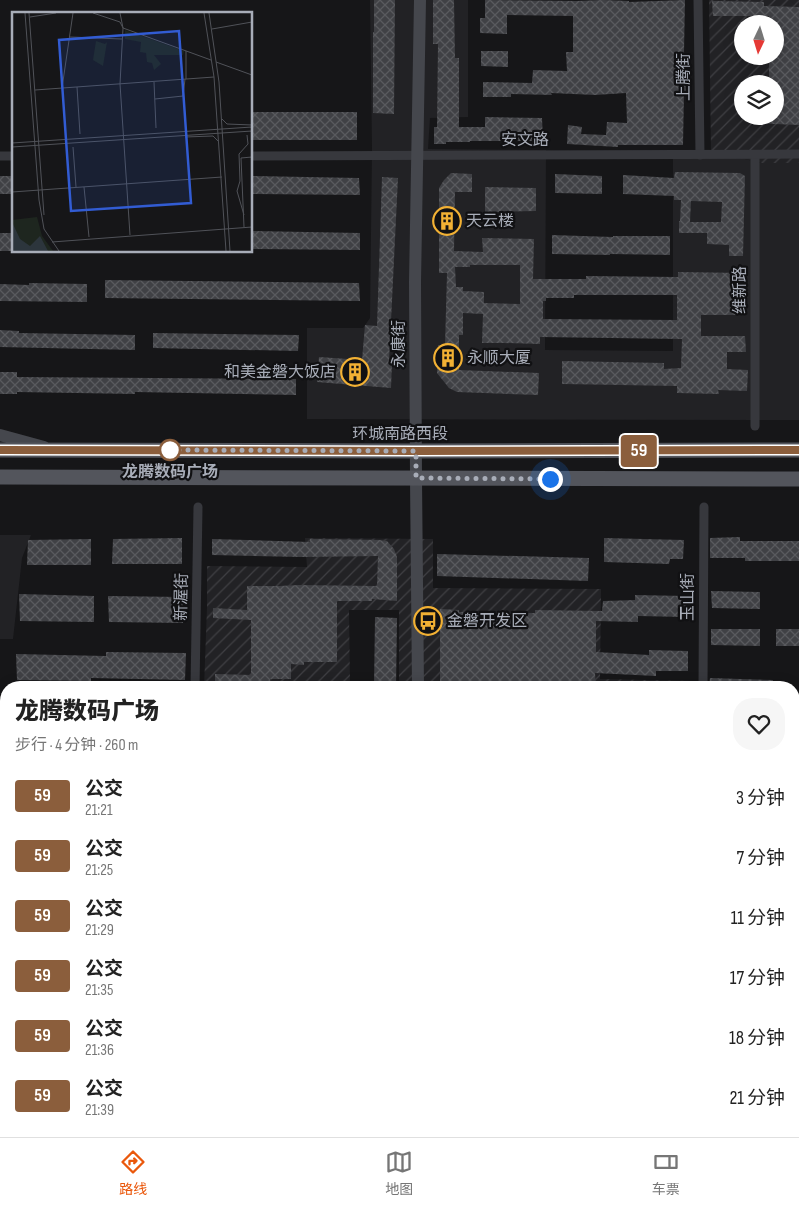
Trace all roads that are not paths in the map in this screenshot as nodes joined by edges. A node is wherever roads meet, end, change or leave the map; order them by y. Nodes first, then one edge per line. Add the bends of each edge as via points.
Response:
1 (420, 0) edge
2 (698, 0) edge
3 (799, 154) edge
4 (700, 155) junction
5 (755, 155) junction
6 (252, 156) edge
7 (417, 156) junction
8 (755, 426) dead end
9 (0, 435) edge
10 (0, 450) edge
11 (56, 450) junction
12 (799, 450) edge
13 (416, 451) junction
14 (0, 477) edge
15 (416, 478) junction
16 (799, 479) edge
17 (198, 507) dead end
18 (704, 508) dead end
19 (195, 681) edge
20 (418, 681) edge
21 (703, 681) edge

1 - 7 street, 永康街
2 - 4 street, 上腾街
3 - 5 street, 安文路
4 - 5 street, 安文路
4 - 7 street, 安文路
5 - 8 street, 维新路
6 - 7 street, 安文路
7 - 13 street, 永康街
9 - 11 street
10 - 11 main road, 环城南路西段
11 - 13 main road, 环城南路西段
12 - 13 main road, 环城南路西段
13 - 15 street, 永康街
14 - 15 main road
15 - 16 main road
15 - 20 street, 永康街
17 - 19 street, 新渥街
18 - 21 street, 玉山街

